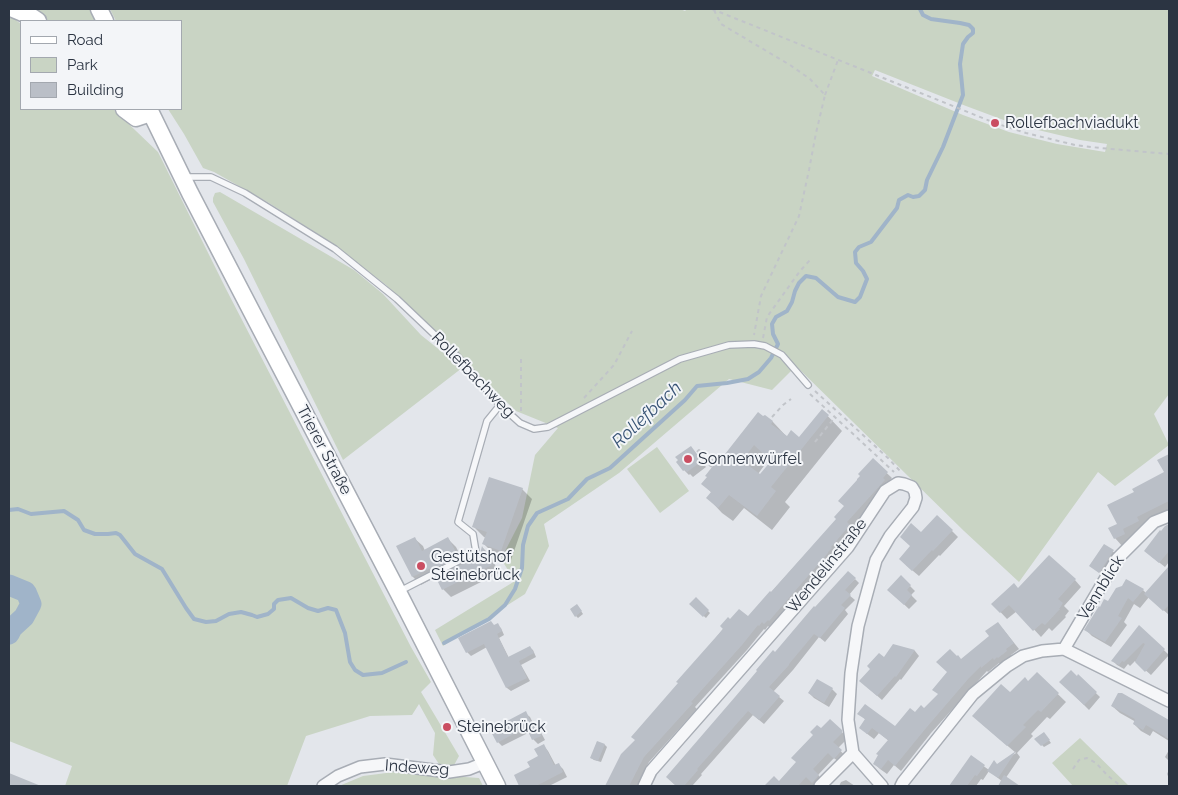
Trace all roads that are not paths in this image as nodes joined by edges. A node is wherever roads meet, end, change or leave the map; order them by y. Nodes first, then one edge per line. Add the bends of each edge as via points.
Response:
1 (13, 9) edge
2 (36, 20) edge
3 (125, 110) edge
4 (150, 111) edge
5 (182, 177) junction
6 (808, 385) road end
7 (500, 405) junction
8 (1169, 516) edge
9 (398, 592) junction
10 (1064, 649) junction
11 (1168, 697) edge
12 (853, 753) junction
13 (484, 763) junction
14 (323, 786) edge
15 (497, 786) edge
16 (644, 786) edge
17 (820, 786) edge
18 (882, 786) edge
19 (902, 786) edge

1 - 2 main road
3 - 4 main road via 136,118
4 - 5 main road, Trierer Straße
5 - 7 lane, Rollefbachweg via 210,177 245,193 335,249 397,298 457,356
5 - 9 main road, Trierer Straße
6 - 7 lane, Rollefbachweg via 782,355 763,345 729,345 680,359 548,427 534,429 520,423
7 - 9 lane via 487,421 458,522 473,534 476,552
8 - 10 street, Vennblick via 1154,522 1117,559
9 - 13 main road, Trierer Straße
10 - 11 street
10 - 19 street via 1023,656 972,694
12 - 16 street, Wendelinstraße via 848,720 858,626 876,560 890,536 913,508 916,498 912,487 901,483 885,491 848,547 651,771
12 - 17 street
12 - 18 street
13 - 14 street, Indeweg via 449,772 386,764 360,767
13 - 15 main road, Trierer Straße

